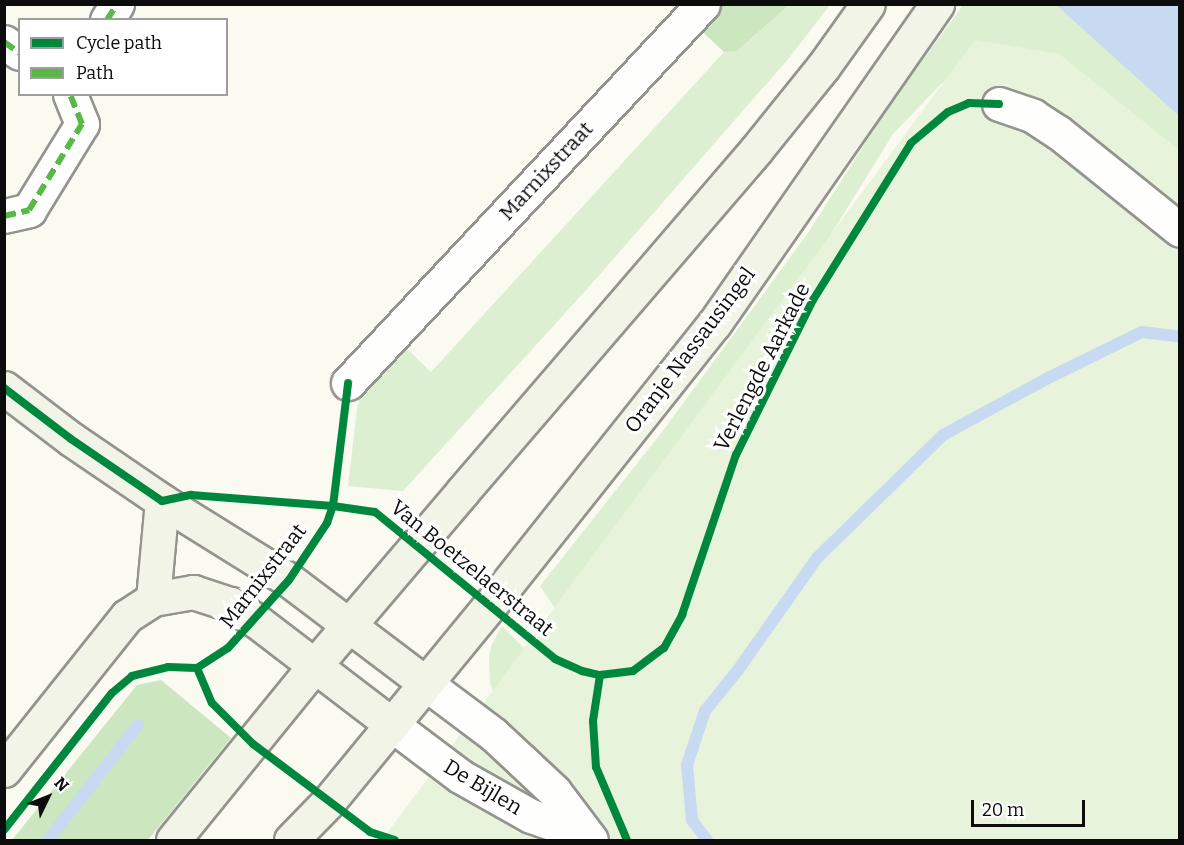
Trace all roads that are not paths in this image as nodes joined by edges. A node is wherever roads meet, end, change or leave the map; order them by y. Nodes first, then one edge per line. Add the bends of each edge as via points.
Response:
1 (117, 4) edge
2 (703, 4) edge
3 (868, 4) edge
4 (938, 4) edge
5 (108, 18) edge
6 (4, 42) edge
7 (18, 51) edge
8 (71, 96) edge
9 (999, 104) dead end
10 (4, 216) edge
11 (1179, 230) edge
12 (348, 383) dead end
13 (4, 388) edge
14 (162, 501) junction
15 (153, 599) junction
16 (350, 626) junction
17 (315, 665) junction
18 (425, 683) junction
19 (391, 724) junction
20 (4, 770) edge
21 (588, 838) edge
22 (173, 840) edge
23 (291, 840) edge

1 - 5 street
2 - 12 street, Marnixstraat
3 - 16 main road via 756,150
4 - 18 main road, Oranje Nassausingel via 714,324
6 - 7 street
8 - 10 street via 82,124 29,210
9 - 11 street via 1033,116 1058,132
13 - 14 main road
14 - 15 main road
14 - 16 main road via 289,580
15 - 17 main road, Marnixstraat via 193,592 231,604
15 - 20 main road, Marnixstraat via 127,616
16 - 17 main road
16 - 18 main road
17 - 19 main road
17 - 22 main road
18 - 19 main road, Oranje Nassausingel
18 - 21 street, De Bijlen via 493,735 554,791
19 - 21 street, De Bijlen via 460,776 531,816
19 - 23 main road, Oranje Nassausingel via 329,801

